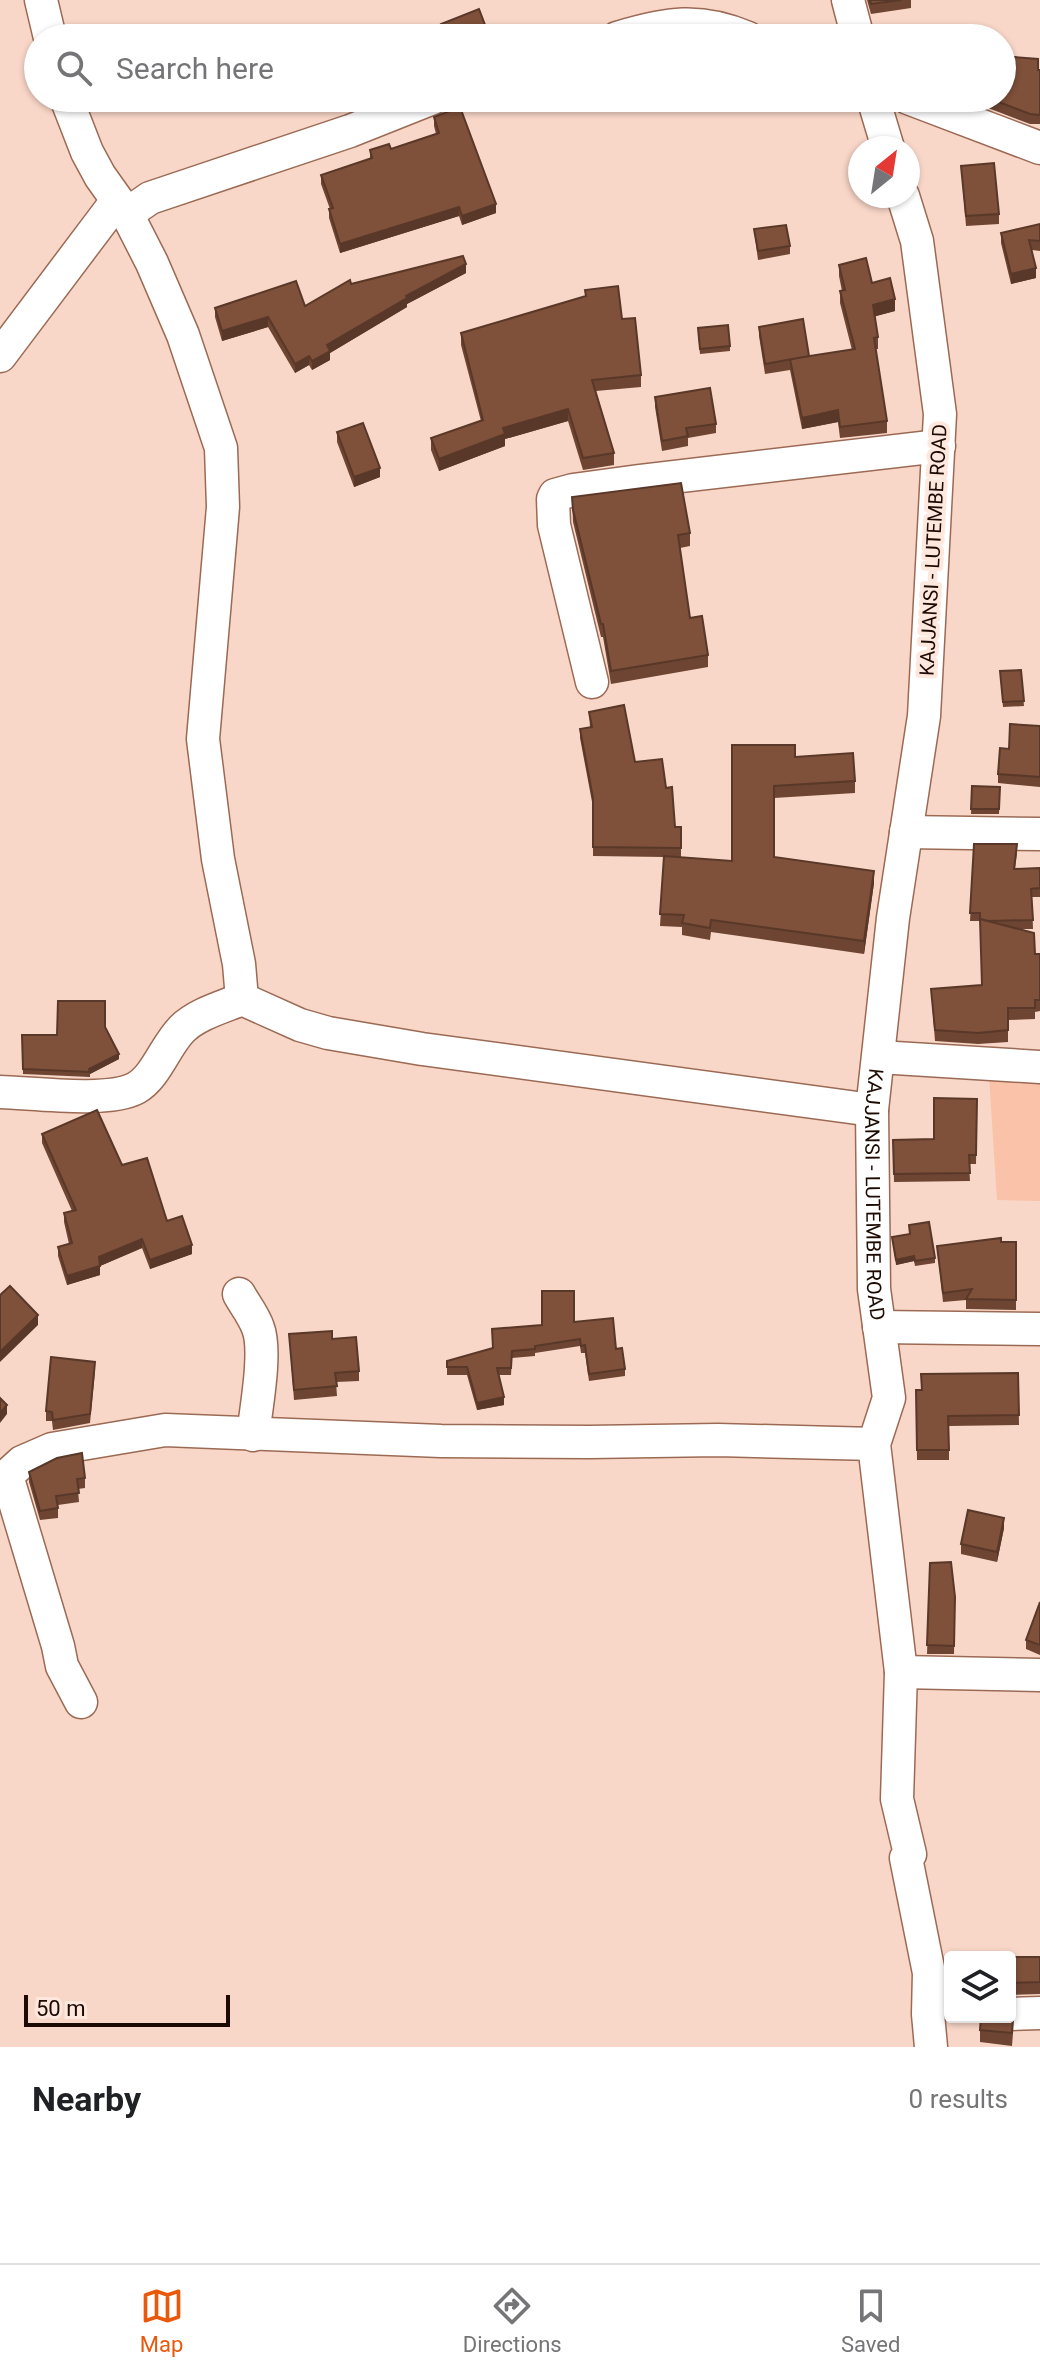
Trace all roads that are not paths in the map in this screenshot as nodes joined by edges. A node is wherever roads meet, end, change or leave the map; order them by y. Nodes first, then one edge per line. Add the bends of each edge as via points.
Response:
1 (41, 0) edge
2 (848, 0) edge
3 (47, 24) edge
4 (676, 24) edge
5 (708, 24) edge
6 (854, 24) edge
7 (71, 112) edge
8 (398, 112) edge
9 (877, 112) edge
10 (945, 112) edge
11 (884, 136) edge
12 (1040, 148) edge
13 (123, 208) junction
14 (907, 208) edge
15 (0, 356) edge
16 (939, 446) junction
17 (592, 682) dead end
18 (906, 832) junction
19 (1040, 834) edge
20 (242, 999) junction
21 (879, 1057) junction
22 (1040, 1067) edge
23 (0, 1092) edge
24 (872, 1110) junction
25 (239, 1294) dead end
26 (879, 1327) junction
27 (1040, 1329) edge
28 (253, 1435) junction
29 (874, 1444) junction
30 (901, 1672) junction
31 (1040, 1675) edge
32 (81, 1702) dead end
33 (1040, 2013) edge
34 (939, 2014) edge
35 (1016, 2014) edge
36 (931, 2047) edge

1 - 3 street
2 - 6 street
4 - 5 street
7 - 13 street via 87,152
8 - 13 street
9 - 11 street
10 - 12 street
13 - 15 street via 110,210
13 - 20 street via 183,335 221,448 223,507 203,739
14 - 16 street, KAJJANSI - LUTEMBE ROAD via 917,241 940,414
16 - 17 street via 555,495 554,525
16 - 18 street, KAJJANSI - LUTEMBE ROAD via 924,716
18 - 19 street
18 - 21 street, KAJJANSI - LUTEMBE ROAD
20 - 23 street via 183,1028 136,1088 100,1096
20 - 24 street via 300,1025 343,1036
21 - 22 street
21 - 24 street, KAJJANSI - LUTEMBE ROAD
24 - 26 street, KAJJANSI - LUTEMBE ROAD
25 - 28 street via 261,1343
26 - 27 street
26 - 29 street, KAJJANSI - LUTEMBE ROAD via 889,1398
28 - 29 street
28 - 32 street via 165,1430 96,1441 42,1453 9,1475 62,1666
29 - 30 street, KAJJANSI - LUTEMBE ROAD
30 - 31 street
30 - 34 street, KAJJANSI - LUTEMBE ROAD via 897,1799
33 - 35 street
34 - 36 street, KAJJANSI - LUTEMBE ROAD

